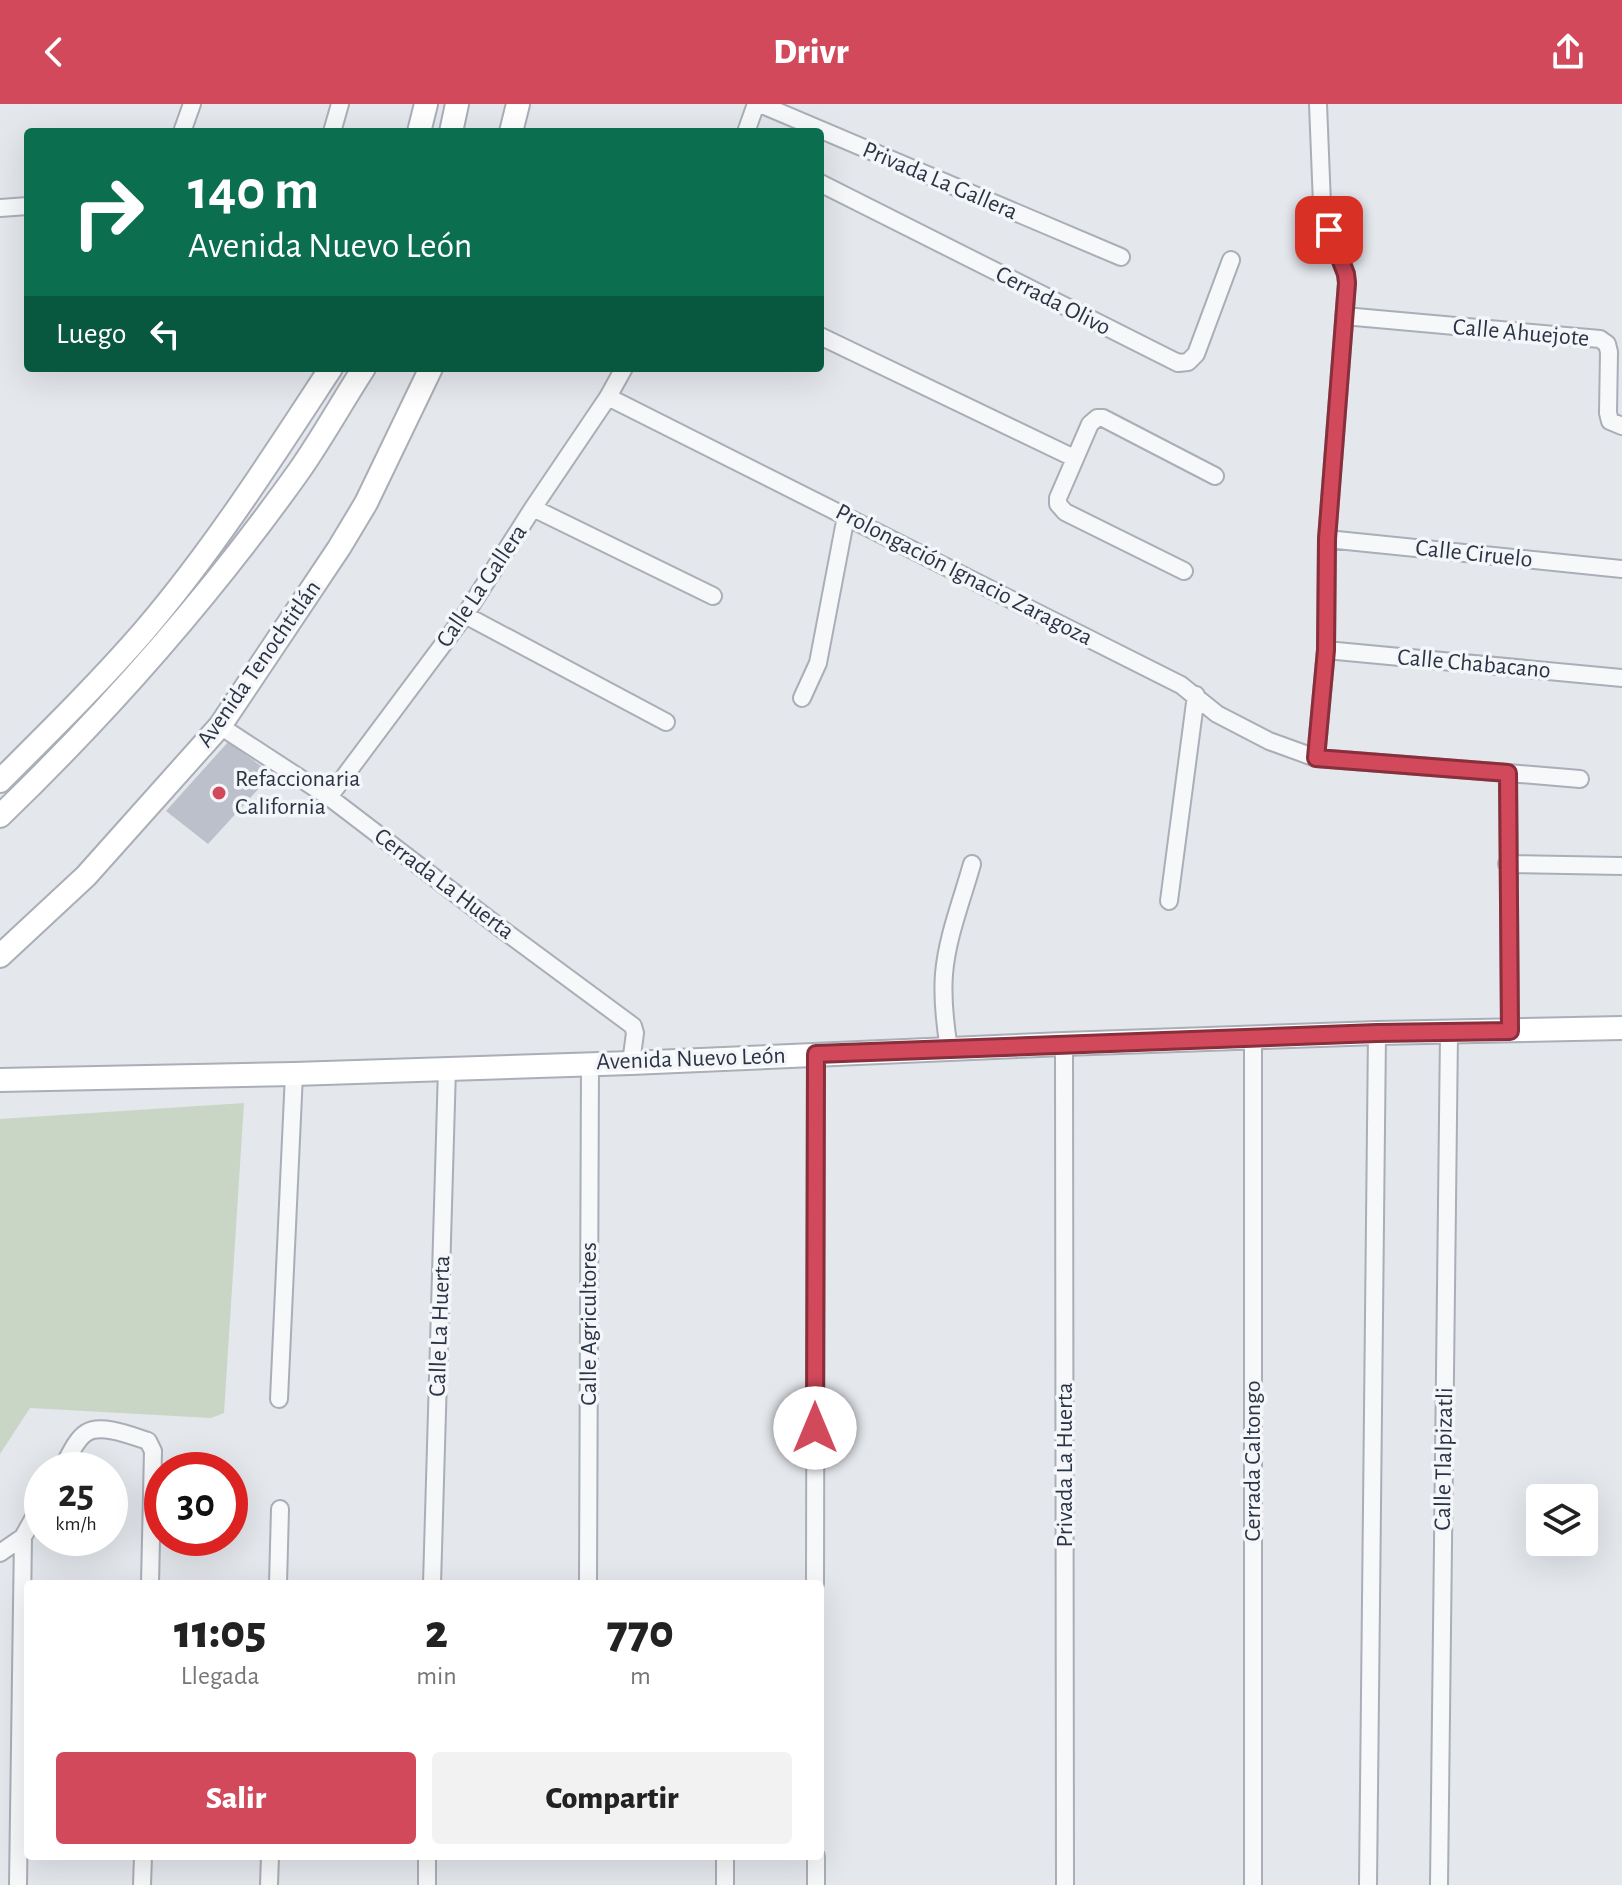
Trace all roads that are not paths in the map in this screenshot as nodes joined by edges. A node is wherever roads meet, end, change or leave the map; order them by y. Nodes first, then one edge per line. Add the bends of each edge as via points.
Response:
1 (192, 104) edge
2 (340, 104) edge
3 (426, 104) edge
4 (457, 104) edge
5 (518, 104) edge
6 (758, 104) edge
7 (1318, 104) edge
8 (183, 128) edge
9 (333, 128) edge
10 (420, 128) edge
11 (452, 128) edge
12 (512, 128) edge
13 (748, 128) edge
14 (815, 128) edge
15 (824, 132) edge
16 (824, 185) edge
17 (24, 206) edge
18 (0, 208) edge
19 (1121, 257) dead end
20 (1231, 260) dead end
21 (1344, 316) junction
22 (824, 338) edge
23 (328, 372) edge
24 (361, 372) edge
25 (429, 372) edge
26 (622, 372) edge
27 (608, 397) junction
28 (1622, 426) edge
29 (1074, 458) junction
30 (1215, 476) dead end
31 (533, 508) junction
32 (846, 516) junction
33 (1327, 539) junction
34 (1622, 569) edge
35 (1184, 571) dead end
36 (713, 596) dead end
37 (465, 615) junction
38 (1326, 650) junction
39 (1622, 678) edge
40 (1196, 695) junction
41 (802, 698) dead end
42 (666, 722) dead end
43 (220, 726) junction
44 (1316, 758) junction
45 (1508, 773) junction
46 (1580, 779) dead end
47 (0, 781) edge
48 (329, 797) junction
49 (0, 816) edge
50 (972, 864) dead end
51 (1507, 864) junction
52 (1622, 866) edge
53 (1169, 901) dead end
54 (0, 956) edge
55 (1622, 1028) edge
56 (1510, 1031) junction
57 (1377, 1033) junction
58 (1449, 1033) junction
59 (1253, 1038) junction
60 (1064, 1044) junction
61 (949, 1049) junction
62 (816, 1054) junction
63 (590, 1063) junction
64 (631, 1063) junction
65 (447, 1068) junction
66 (294, 1074) junction
67 (0, 1080) edge
68 (279, 1399) dead end
69 (72, 1452) edge
70 (280, 1509) dead end
71 (23, 1537) joint
72 (0, 1553) edge
73 (150, 1580) edge
74 (278, 1580) edge
75 (432, 1580) edge
76 (588, 1580) edge
77 (815, 1580) edge
78 (143, 1860) edge
79 (270, 1860) edge
80 (427, 1860) edge
81 (725, 1860) edge
82 (816, 1860) edge
83 (18, 1885) edge
84 (142, 1885) edge
85 (269, 1885) edge
86 (427, 1885) edge
87 (725, 1885) edge
88 (816, 1885) edge
89 (1065, 1885) edge
90 (1253, 1885) edge
91 (1368, 1885) edge
92 (1439, 1885) edge

1 - 8 street
2 - 9 street
3 - 10 street
4 - 11 street
5 - 12 street
6 - 13 street
6 - 14 street, Privada La Gallera
7 - 21 street via 1322,204 1346,274
15 - 19 street, Privada La Gallera
16 - 20 street, Cerrada Olivo via 1178,363 1196,354
17 - 18 street
21 - 28 street, Calle Ahuejote via 1600,339 1609,352 1610,421
21 - 33 street
22 - 29 street
23 - 47 street via 253,487 144,631
24 - 49 street via 299,470 183,622
25 - 43 street, Avenida Tenochtitlán via 359,514
26 - 27 street, Calle La Gallera
27 - 31 street, Calle La Gallera
27 - 32 street, Prolongación Ignacio Zaragoza
29 - 30 street via 1090,424 1103,418
29 - 35 street via 1058,498 1065,512
31 - 36 street
31 - 37 street, Calle La Gallera
32 - 40 street, Prolongación Ignacio Zaragoza
32 - 41 street via 818,663
33 - 34 street, Calle Ciruelo
33 - 38 street
37 - 42 street
37 - 48 street, Calle La Gallera
38 - 39 street, Calle Chabacano
38 - 44 street
40 - 44 street, Prolongación Ignacio Zaragoza via 1217,714
40 - 53 street
43 - 48 street, Cerrada La Huerta
43 - 54 street, Avenida Tenochtitlán via 86,876
44 - 45 street, Prolongación Ignacio Zaragoza
45 - 46 street
45 - 51 street
48 - 64 street, Cerrada La Huerta via 633,1026
50 - 61 street via 944,973
51 - 52 street
51 - 56 street
55 - 56 street, Avenida Nuevo León
56 - 58 street, Avenida Nuevo León
57 - 58 street, Avenida Nuevo León
57 - 59 street, Avenida Nuevo León
57 - 91 street
58 - 92 street, Calle Tlalpizatli
59 - 60 street, Avenida Nuevo León
59 - 90 street, Cerrada Caltongo
60 - 61 street, Avenida Nuevo León
60 - 89 street, Privada La Huerta
61 - 62 street, Avenida Nuevo León
62 - 64 street, Avenida Nuevo León
62 - 77 street
63 - 64 street, Avenida Nuevo León
63 - 65 street, Avenida Nuevo León
63 - 76 street, Calle Agricultores
65 - 66 street, Avenida Nuevo León
65 - 75 street, Calle La Huerta
66 - 67 street, Avenida Nuevo León
66 - 68 street
69 - 73 street via 86,1433 102,1428 148,1441 153,1451
70 - 74 street
71 - 72 street
71 - 83 street
78 - 84 street
79 - 85 street
80 - 86 street
81 - 87 street
82 - 88 street

